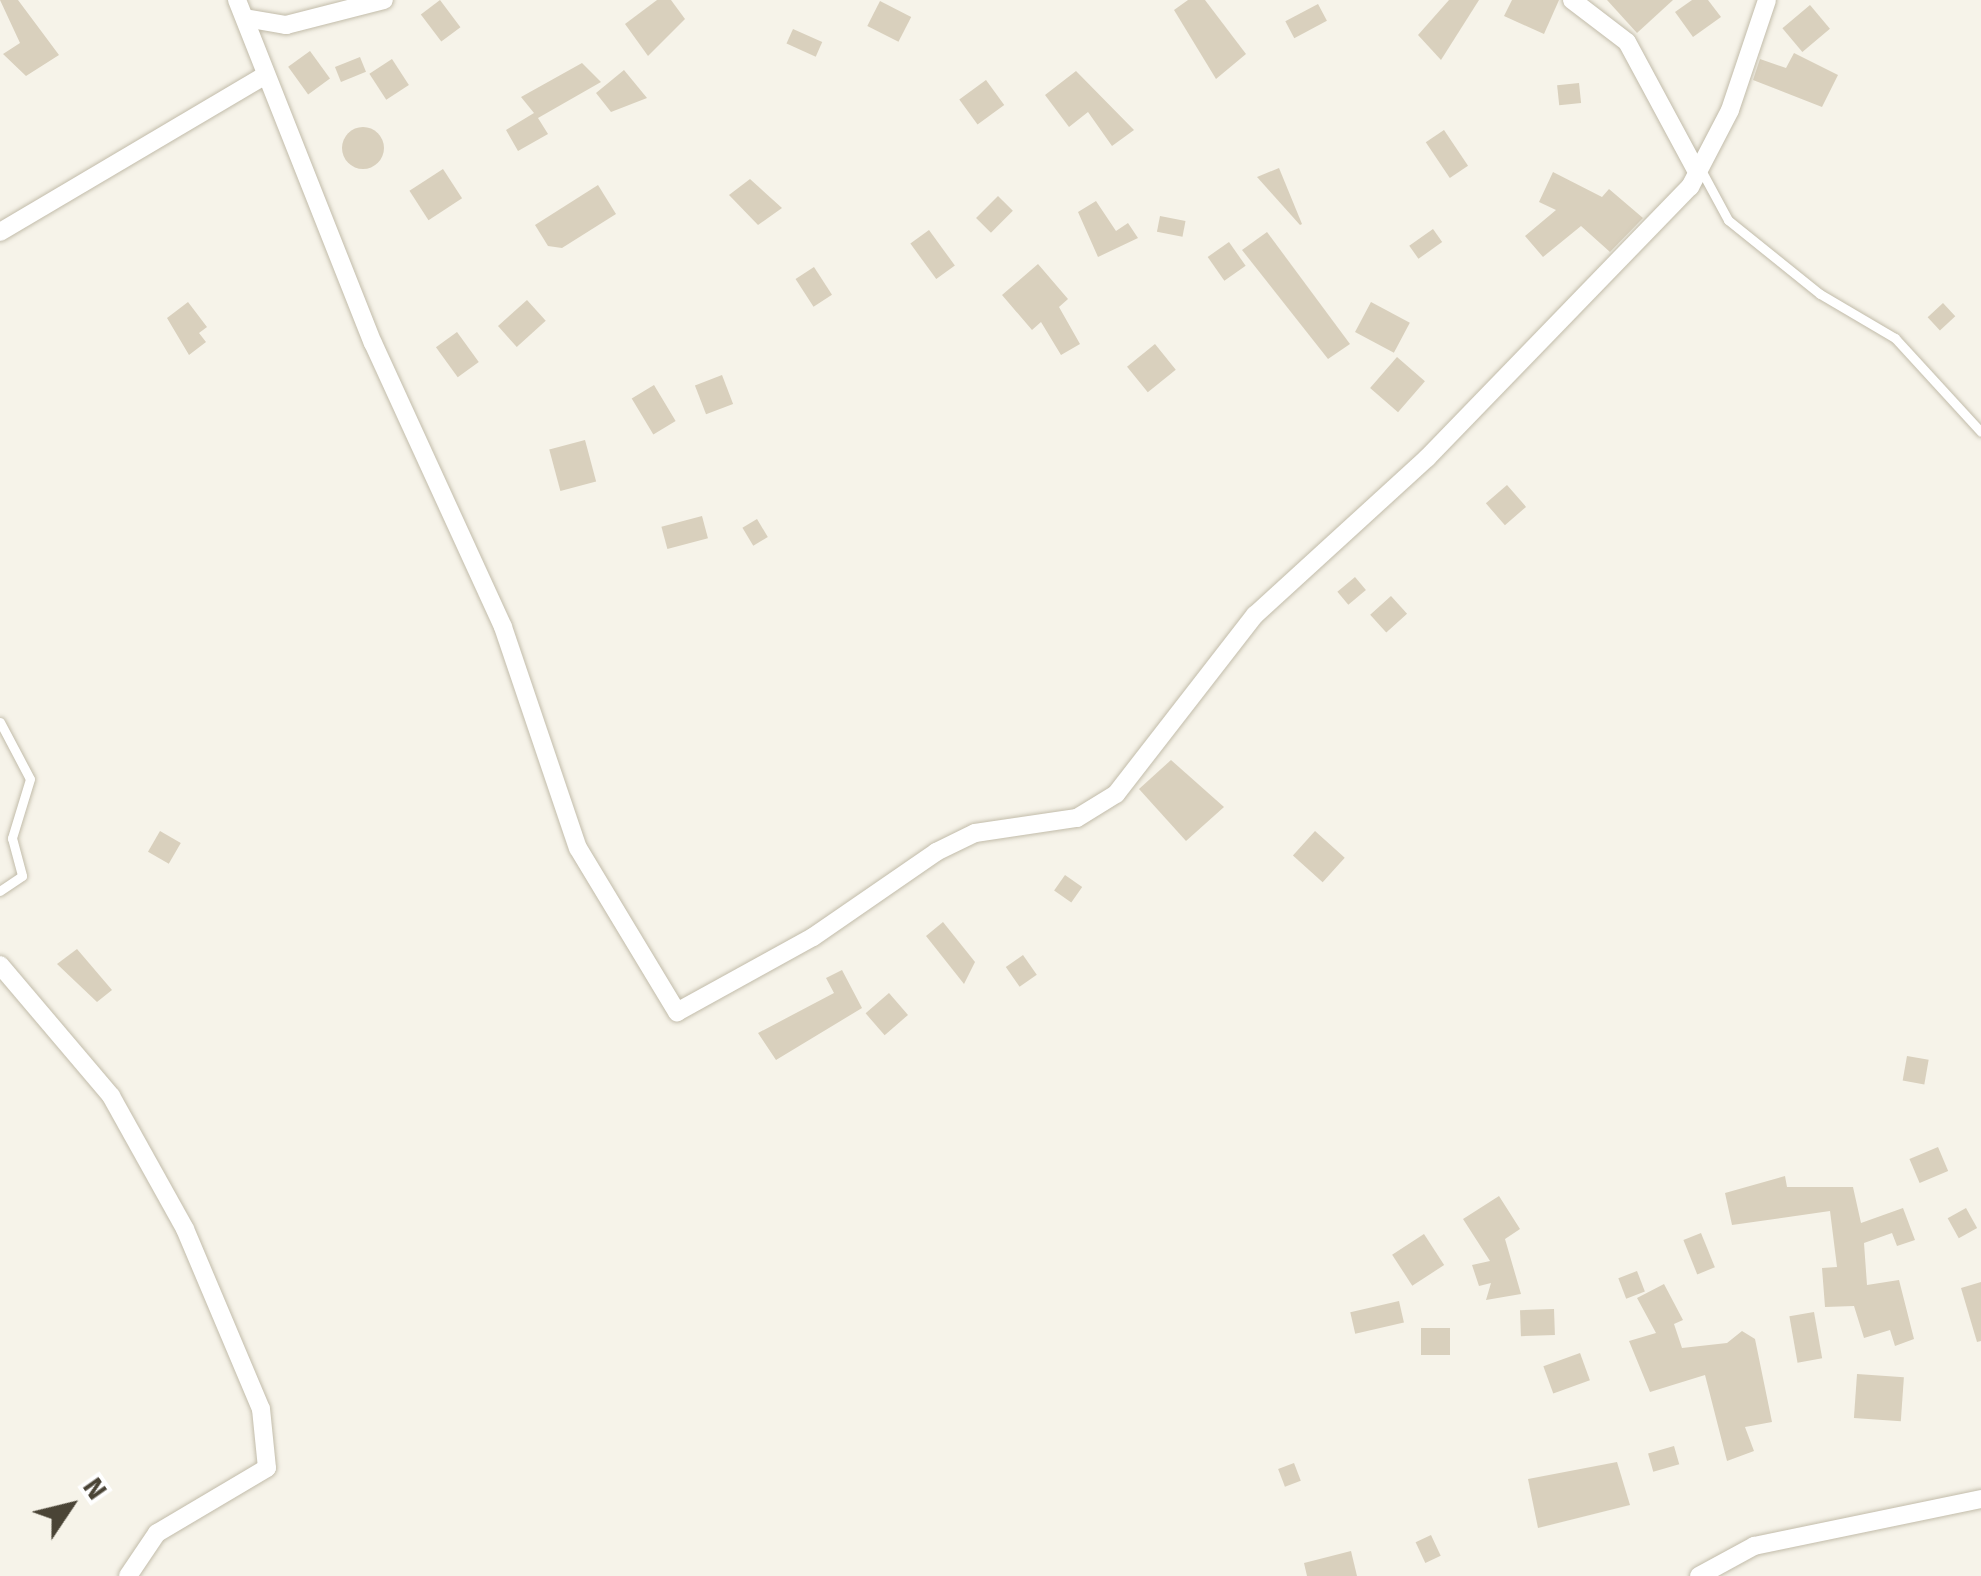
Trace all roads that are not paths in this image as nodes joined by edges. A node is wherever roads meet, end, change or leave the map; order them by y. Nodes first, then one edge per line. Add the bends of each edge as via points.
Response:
1 (384, 0) edge
2 (1572, 0) edge
3 (1767, 0) edge
4 (241, 9) edge
5 (265, 75) junction
6 (1700, 171) junction
7 (0, 232) edge
8 (1981, 432) edge
9 (0, 722) edge
10 (0, 891) edge
11 (0, 965) edge
12 (1981, 1499) edge
13 (128, 1576) edge
14 (1699, 1576) edge

1 - 4 street via 286,24
2 - 6 street via 1627,42
3 - 6 street
4 - 5 street
5 - 6 street via 503,627 578,848 677,1012 812,937 936,852 975,833 1077,818 1116,794 1255,615 1427,458
5 - 7 street
6 - 8 lane via 1728,220 1820,294 1887,332
9 - 10 lane via 30,779 12,838 22,876
11 - 13 street via 112,1096 186,1229 261,1409 267,1468 158,1533
12 - 14 street via 1754,1546

